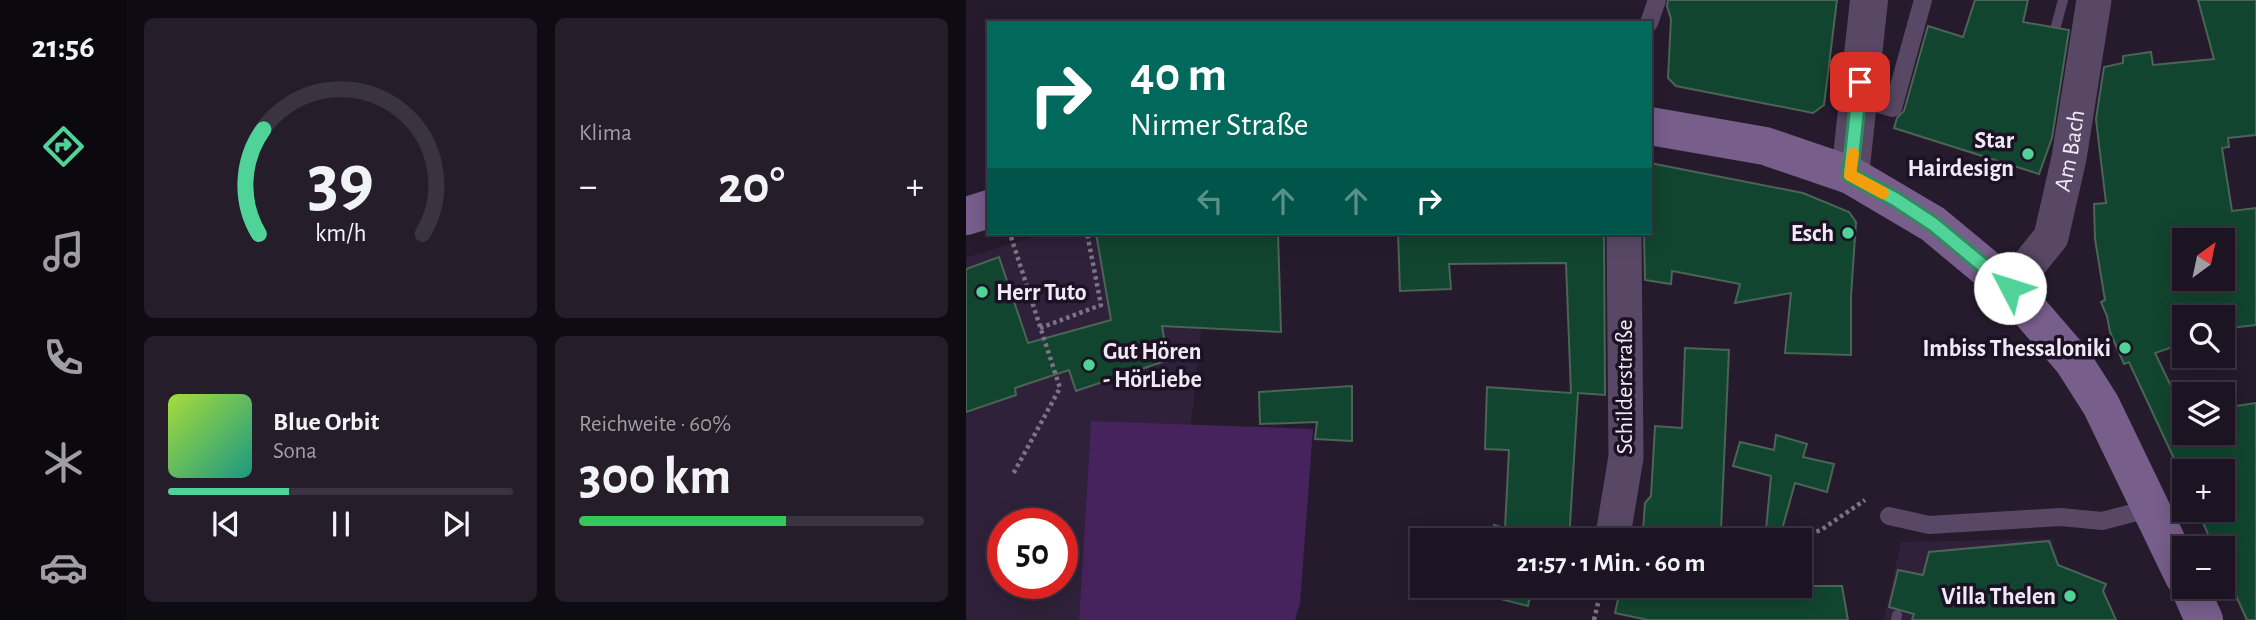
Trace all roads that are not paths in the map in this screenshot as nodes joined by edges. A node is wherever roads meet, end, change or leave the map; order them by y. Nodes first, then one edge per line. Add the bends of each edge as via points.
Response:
1 (1657, 0) edge
2 (1869, 0) edge
3 (1923, 0) edge
4 (2094, 0) edge
5 (1650, 21) edge
6 (1858, 98) junction
7 (1652, 126) edge
8 (1850, 175) junction
9 (987, 210) edge
10 (966, 216) edge
11 (1624, 235) edge
12 (2010, 288) junction
13 (2152, 508) junction
14 (1889, 516) dead end
15 (1614, 528) edge
16 (2172, 551) edge
17 (2195, 599) edge
18 (2204, 620) edge

1 - 5 lane
2 - 6 street
3 - 6 lane via 1893,108
4 - 12 street, Am Bach via 2070,158 2051,237
6 - 8 street
7 - 8 main road via 1765,146
8 - 12 main road via 1933,224
9 - 10 main road
11 - 15 street, Schilderstraße via 1626,457
12 - 13 main road via 2073,361 2101,405
13 - 14 lane via 2102,521 2061,517 1929,525
13 - 16 main road
17 - 18 main road

